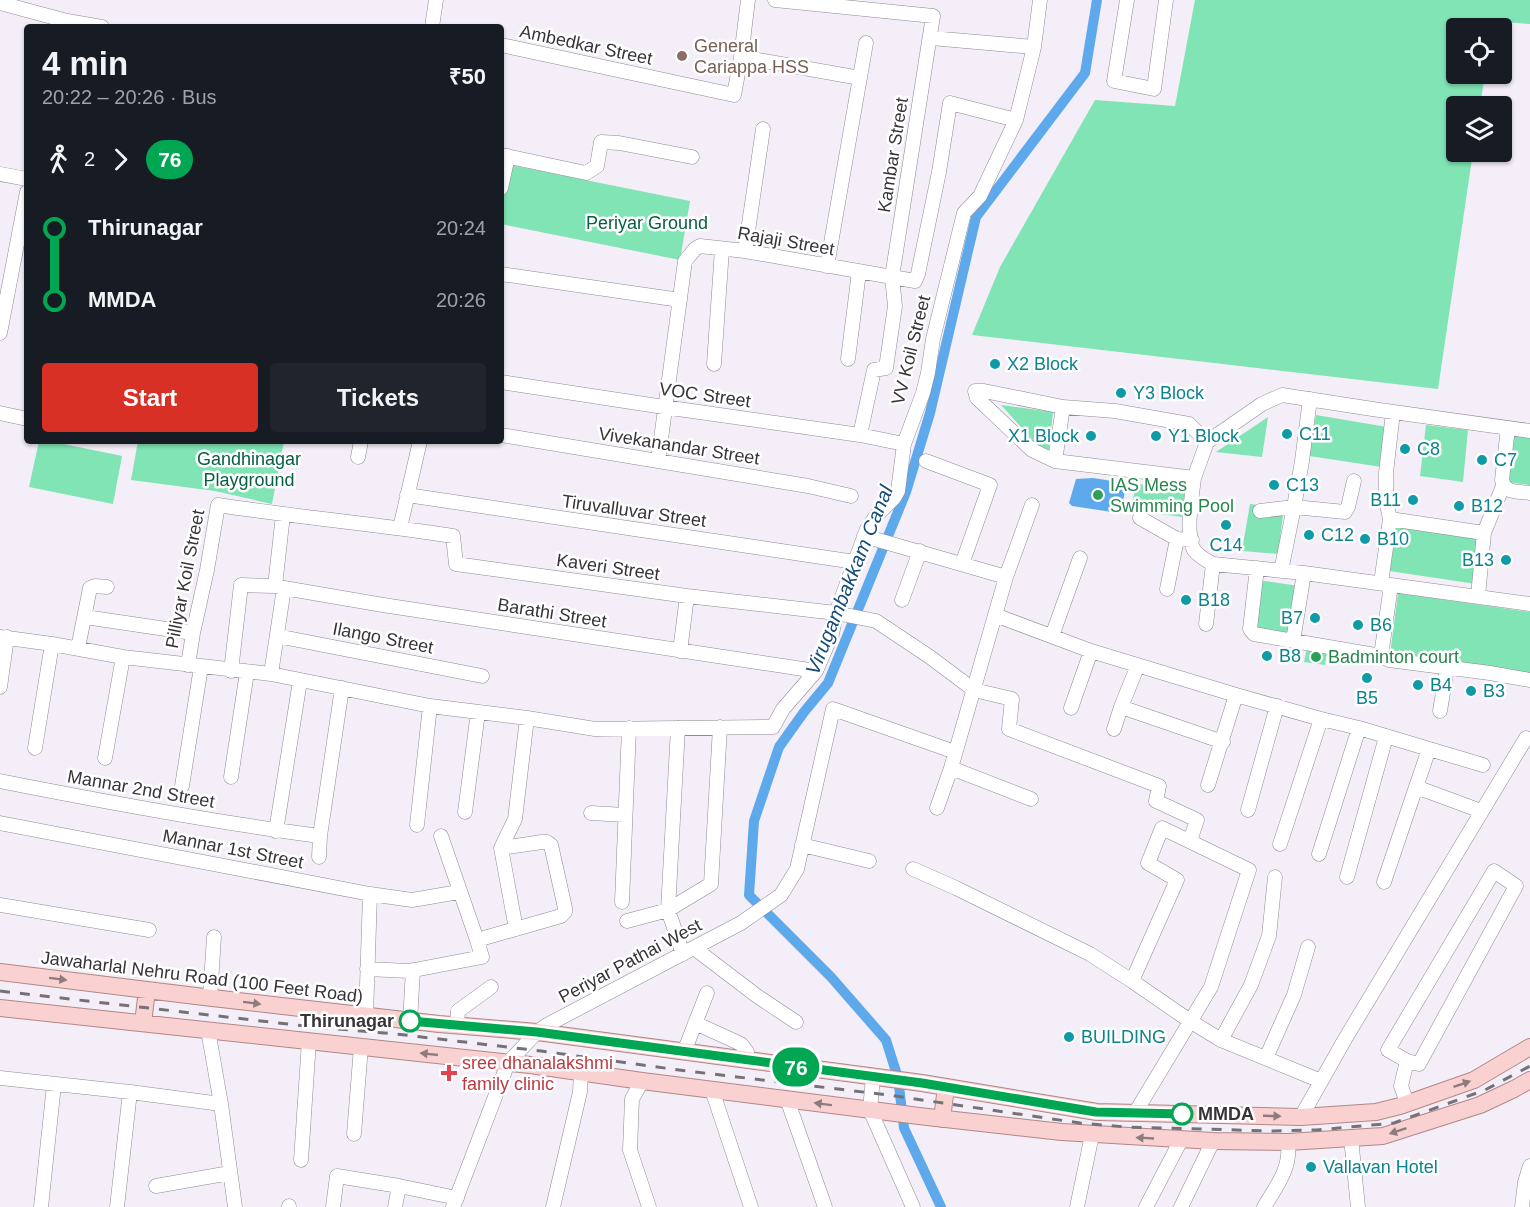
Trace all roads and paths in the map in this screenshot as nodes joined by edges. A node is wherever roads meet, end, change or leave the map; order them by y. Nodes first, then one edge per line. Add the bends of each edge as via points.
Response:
1 (436, 0) edge
2 (748, 0) edge
3 (775, 0) edge
4 (1040, 0) edge
5 (1127, 0) edge
6 (1166, 0) edge
7 (0, 3) edge
8 (66, 24) edge
9 (432, 24) edge
10 (931, 38) junction
11 (866, 44) dead end
12 (504, 46) edge
13 (1034, 47) junction
14 (741, 57) junction
15 (860, 78) junction
16 (1016, 120) junction
17 (763, 129) dead end
18 (505, 155) edge
19 (692, 157) dead end
20 (0, 174) edge
21 (24, 178) edge
22 (24, 208) edge
23 (722, 249) junction
24 (745, 251) junction
25 (827, 266) junction
26 (859, 272) junction
27 (504, 274) edge
28 (892, 277) junction
29 (680, 300) junction
30 (0, 333) edge
31 (848, 359) dead end
32 (714, 364) dead end
33 (504, 382) edge
34 (1310, 399) junction
35 (1063, 407) junction
36 (664, 408) junction
37 (1393, 412) junction
38 (0, 413) edge
39 (24, 417) edge
40 (1508, 428) junction
41 (1530, 431) edge
42 (504, 435) edge
43 (860, 435) junction
44 (1207, 442) junction
45 (360, 444) edge
46 (419, 444) edge
47 (904, 444) junction
48 (358, 458) dead end
49 (658, 461) junction
50 (926, 461) dead end
51 (1055, 462) junction
52 (1194, 478) junction
53 (1354, 481) dead end
54 (1503, 486) junction
55 (1530, 492) edge
56 (408, 495) junction
57 (851, 496) dead end
58 (1032, 505) dead end
59 (1294, 507) junction
60 (1260, 511) dead end
61 (283, 515) junction
62 (1140, 518) dead end
63 (1390, 519) junction
64 (400, 528) junction
65 (1484, 533) junction
66 (866, 536) junction
67 (1177, 539) junction
68 (1192, 540) junction
69 (920, 551) junction
70 (1080, 558) dead end
71 (855, 562) junction
72 (962, 564) junction
73 (1213, 564) junction
74 (1257, 568) junction
75 (1281, 570) junction
76 (1304, 573) junction
77 (1006, 577) junction
78 (1386, 584) junction
79 (107, 587) dead end
80 (279, 587) junction
81 (1167, 589) dead end
82 (687, 596) junction
83 (1478, 596) junction
84 (902, 600) dead end
85 (1530, 603) edge
86 (837, 613) junction
87 (995, 615) junction
88 (85, 617) junction
89 (1206, 624) dead end
90 (193, 633) junction
91 (277, 636) junction
92 (1052, 636) junction
93 (4, 637) edge
94 (1293, 641) junction
95 (52, 644) junction
96 (78, 648) junction
97 (680, 651) junction
98 (1091, 651) junction
99 (1381, 656) junction
100 (123, 657) junction
101 (1138, 665) junction
102 (195, 666) junction
103 (1447, 668) junction
104 (231, 671) junction
105 (816, 671) junction
106 (247, 672) junction
107 (271, 674) junction
108 (482, 676) dead end
109 (1530, 680) edge
110 (300, 681) junction
111 (0, 687) edge
112 (342, 688) junction
113 (974, 690) junction
114 (1236, 695) junction
115 (430, 706) junction
116 (1277, 706) junction
117 (1121, 707) junction
118 (1071, 708) dead end
119 (478, 711) junction
120 (1440, 711) dead end
121 (527, 718) junction
122 (1321, 719) junction
123 (720, 727) junction
124 (629, 728) junction
125 (678, 728) junction
126 (1359, 728) junction
127 (1114, 729) dead end
128 (1386, 737) junction
129 (1526, 738) dead end
130 (1223, 742) junction
131 (35, 748) dead end
132 (1429, 749) junction
133 (955, 753) junction
134 (105, 758) dead end
135 (1483, 765) dead end
136 (951, 768) junction
137 (231, 777) dead end
138 (0, 781) edge
139 (1208, 785) dead end
140 (182, 786) dead end
141 (1416, 787) junction
142 (1031, 799) dead end
143 (937, 808) dead end
144 (1248, 810) dead end
145 (1482, 811) junction
146 (465, 812) dead end
147 (591, 813) dead end
148 (626, 815) junction
149 (0, 823) edge
150 (417, 825) dead end
151 (276, 831) junction
152 (320, 836) junction
153 (441, 836) dead end
154 (1190, 841) junction
155 (1280, 844) dead end
156 (802, 845) junction
157 (501, 848) junction
158 (1319, 854) dead end
159 (319, 857) dead end
160 (869, 861) dead end
161 (913, 869) dead end
162 (1275, 877) dead end
163 (1347, 878) dead end
164 (1384, 882) dead end
165 (459, 892) junction
166 (370, 894) junction
167 (622, 903) dead end
168 (0, 905) edge
169 (668, 910) junction
170 (627, 921) dead end
171 (516, 929) junction
172 (149, 930) dead end
173 (214, 937) dead end
174 (477, 940) junction
175 (1308, 946) dead end
176 (689, 951) junction
177 (367, 969) junction
178 (412, 970) junction
179 (0, 972) edge
180 (1132, 981) junction
181 (491, 987) dead end
182 (147, 990) junction
183 (707, 993) dead end
184 (210, 998) junction
185 (0, 1008) edge
186 (366, 1016) junction
187 (410, 1021) junction
188 (1190, 1021) junction
189 (796, 1022) dead end
190 (142, 1023) junction
191 (695, 1023) junction
192 (457, 1026) junction
193 (208, 1030) junction
194 (537, 1032) junction
195 (1221, 1040) junction
196 (309, 1041) junction
197 (361, 1047) junction
198 (1530, 1047) edge
199 (684, 1052) junction
200 (1266, 1058) junction
201 (748, 1060) junction
202 (1407, 1061) junction
203 (508, 1063) junction
204 (581, 1072) junction
205 (0, 1078) edge
206 (877, 1078) junction
207 (1530, 1080) edge
208 (642, 1081) junction
209 (1321, 1081) junction
210 (54, 1085) junction
211 (946, 1087) junction
212 (712, 1090) junction
213 (130, 1092) junction
214 (787, 1099) junction
215 (1407, 1103) junction
216 (221, 1104) junction
217 (876, 1111) junction
218 (1135, 1113) junction
219 (1301, 1117) junction
220 (942, 1119) junction
221 (354, 1134) dead end
222 (1092, 1135) junction
223 (1351, 1138) junction
224 (1181, 1140) junction
225 (1213, 1141) junction
226 (1288, 1142) junction
227 (301, 1160) dead end
228 (1530, 1166) edge
229 (230, 1173) junction
230 (156, 1186) dead end
231 (399, 1186) junction
232 (455, 1203) edge
233 (41, 1207) edge
234 (117, 1207) edge
235 (235, 1207) edge
236 (333, 1207) edge
237 (395, 1207) edge
238 (553, 1207) edge
239 (649, 1207) edge
240 (751, 1207) edge
241 (825, 1207) edge
242 (913, 1207) edge
243 (1077, 1207) edge
244 (1146, 1207) edge
245 (1181, 1207) edge
246 (1264, 1207) edge
247 (1358, 1207) edge
248 (1522, 1207) edge

1 - 9 street
2 - 14 street
3 - 10 street via 933,16
4 - 13 street, VV Koil Street
5 - 6 street via 1114,81 1154,89
7 - 8 street
10 - 13 street
10 - 28 street, Kambar Street
11 - 15 street
12 - 14 street, Ambedkar Street via 734,95
13 - 16 street, VV Koil Street
14 - 15 street
15 - 25 street
16 - 28 street, Rajaji Street via 950,103 918,274 915,281
16 - 47 street, VV Koil Street via 981,196 964,213 923,393
17 - 24 street
18 - 19 street via 586,172 597,166 601,142
20 - 21 street
22 - 30 street
23 - 24 street, Rajaji Street
23 - 29 street, Rajaji Street via 700,246 685,261
23 - 32 street
24 - 25 street, Rajaji Street
25 - 26 street, Rajaji Street
26 - 28 street, Rajaji Street
26 - 31 street
27 - 29 street
28 - 43 street, Kambar Street via 895,306 886,368 874,370
29 - 36 street
33 - 36 street, VOC Street
34 - 37 street
34 - 44 street via 1282,395
34 - 59 street
35 - 44 street via 1189,424
35 - 51 street
35 - 51 street via 975,391 977,398 1032,450
36 - 43 street, VOC Street
36 - 49 street
37 - 40 street
37 - 63 street via 1386,473
38 - 39 street
40 - 41 street
40 - 54 street
42 - 49 street, Vivekanandar Street
43 - 47 street, VOC Street
44 - 52 street
45 - 48 street
46 - 56 street
47 - 66 street, VV Koil Street via 898,491 871,522
49 - 57 street, Vivekanandar Street
50 - 72 street via 990,485
51 - 52 street
52 - 68 street via 1189,520
53 - 59 street via 1345,512
54 - 55 street
54 - 65 street
56 - 64 street
56 - 71 street, Tiruvalluvar Street
58 - 77 street
59 - 60 street
59 - 75 street
61 - 64 street, Pilliyar Koil Street
61 - 80 street
61 - 90 street, Pilliyar Koil Street via 218,504
62 - 67 street
63 - 65 street
63 - 78 street
64 - 82 street, Kaveri Street via 453,536 456,564
65 - 83 street
66 - 69 street
66 - 71 street, VV Koil Street
67 - 68 street
67 - 81 street
68 - 73 street via 1193,548
69 - 72 street
69 - 84 street
70 - 92 street
71 - 86 street, VV Koil Street
72 - 77 street
73 - 74 street
73 - 89 street
74 - 75 street
74 - 94 street via 1252,632
75 - 76 street
76 - 78 street
76 - 94 street
77 - 87 street
78 - 83 street
78 - 99 street
79 - 88 street via 90,588
80 - 91 street
80 - 97 street, Barathi Street
80 - 104 street, Barathi Street via 241,585
82 - 86 street, Kaveri Street
82 - 97 street
83 - 85 street
86 - 105 street, VV Koil Street
86 - 113 street, Kaveri Street via 876,621
87 - 92 street
87 - 113 street
88 - 90 street
88 - 96 street
90 - 102 street, Pilliyar Koil Street
91 - 107 street
91 - 108 street, Ilango Street
92 - 98 street
93 - 95 street
93 - 111 street
94 - 99 street
95 - 96 street
95 - 131 street
96 - 100 street
97 - 105 street, Barathi Street
98 - 101 street
98 - 118 street
99 - 103 street
100 - 102 street
100 - 134 street
101 - 114 street
101 - 117 street
102 - 104 street
102 - 140 street, Pilliyar Koil Street
103 - 109 street
103 - 120 street
104 - 106 street
105 - 123 street, VV Koil Street via 783,709 773,727
106 - 107 street
106 - 137 street
107 - 110 street
110 - 112 street
110 - 151 street
112 - 115 street
112 - 152 street
113 - 133 street
113 - 154 street via 1012,699 1009,729 1159,786 1156,801 1197,820
114 - 116 street
114 - 130 street
115 - 119 street
115 - 150 street
116 - 122 street
116 - 144 street
117 - 127 street
117 - 130 street
119 - 121 street
119 - 146 street
121 - 124 street via 595,729
121 - 157 street via 515,819
122 - 126 street
122 - 155 street
123 - 125 street
123 - 169 street via 711,884
124 - 125 street
124 - 148 street
125 - 169 street
126 - 128 street
126 - 158 street
128 - 132 street
128 - 163 street
129 - 145 street
130 - 139 street
132 - 135 street
132 - 141 street
133 - 136 street
133 - 156 street, Periyar Pathai West via 833,709
136 - 142 street
136 - 143 street
138 - 151 street, Mannar 2nd Street
141 - 145 street
141 - 164 street
145 - 209 street
147 - 148 street
148 - 167 street
149 - 166 street, Mannar 1st Street
151 - 152 street, Mannar 2nd Street
152 - 159 street
153 - 165 street
154 - 180 street via 1162,828 1148,863 1177,880
154 - 188 street via 1249,870 1211,987
156 - 160 street
156 - 176 street, Periyar Pathai West via 797,869 781,895 743,922
157 - 171 street
157 - 171 street via 542,842 551,845 565,908 561,915
161 - 180 street via 1090,954
162 - 195 street via 1269,936 1251,985
165 - 166 street, Mannar 1st Street via 412,900
165 - 174 street
166 - 177 street
168 - 172 street
169 - 170 street
169 - 176 street
171 - 174 street
173 - 184 street
174 - 178 street via 482,957
175 - 200 street via 1294,995
176 - 189 street
176 - 194 street, Periyar Pathai West
177 - 178 street
177 - 186 street
178 - 187 street
179 -> 182 main road, Jawaharlal Nehru Road (100 Feet Road)
180 - 188 street
181 - 192 street via 458,1011
182 - 184 main road, Jawaharlal Nehru Road (100 Feet Road)
182 - 190 main road
183 - 191 street
184 -> 186 main road, Jawaharlal Nehru Road (100 Feet Road)
185 - 190 main road
186 - 187 main road, Jawaharlal Nehru Road (100 Feet Road)
187 - 192 main road, Jawaharlal Nehru Road (100 Feet Road)
188 - 195 street
188 - 218 street
190 - 193 main road
191 - 199 street
191 - 201 street via 741,1044
192 - 194 main road, Jawaharlal Nehru Road (100 Feet Road)
193 - 196 main road
193 - 216 street
194 - 199 main road, Jawaharlal Nehru Road (100 Feet Road)
194 - 203 street, Periyar Pathai West
195 - 200 street
196 - 197 main road
196 - 227 street
203 -> 197 main road
197 - 221 street
215 -> 198 main road, Jawaharlal Nehru Road (100 Feet Road) via 1474,1080
199 - 201 main road, Jawaharlal Nehru Road (100 Feet Road)
200 - 209 street
201 - 206 main road, Jawaharlal Nehru Road (100 Feet Road)
202 - 202 street via 1419,1064 1516,886 1494,871 1388,1050
202 - 215 street via 1401,1086
203 - 204 main road
203 - 232 street
204 - 208 main road
204 - 238 street via 580,1092
205 - 210 street
206 - 211 main road, Jawaharlal Nehru Road (100 Feet Road)
206 - 217 street
207 -> 223 main road via 1480,1105 1383,1136
208 - 212 main road
208 - 239 street via 632,1098 630,1150
209 - 219 street
210 - 213 street
210 - 233 street
211 - 218 main road, Jawaharlal Nehru Road (100 Feet Road) via 1096,1112
211 - 220 main road
212 - 214 main road
212 - 240 street
213 - 216 street
213 - 234 street
217 -> 214 main road
214 - 241 street
215 - 219 main road, Jawaharlal Nehru Road (100 Feet Road) via 1376,1112
216 - 229 street
217 - 220 main road
217 - 242 street
218 -> 219 main road, Jawaharlal Nehru Road (100 Feet Road)
220 - 222 main road
224 -> 222 main road
222 - 243 street
223 - 226 main road
223 - 247 street
224 - 225 main road
224 - 244 street
225 - 226 main road
225 - 245 street
226 - 246 street via 1286,1170
228 - 248 street
229 - 230 street
229 - 235 street
231 - 232 street
231 - 236 street via 336,1176
231 - 237 street

